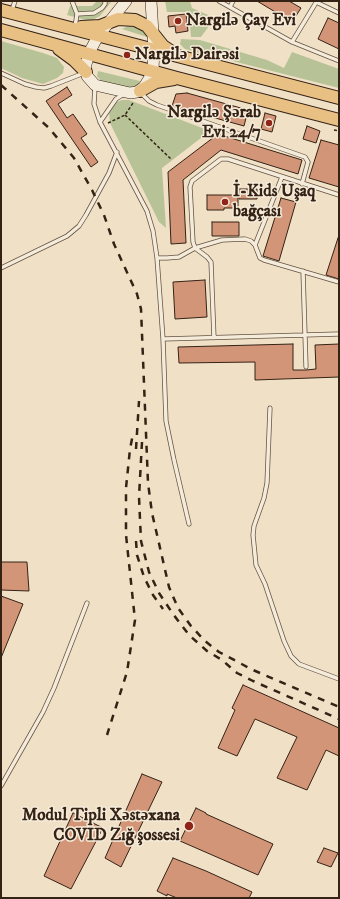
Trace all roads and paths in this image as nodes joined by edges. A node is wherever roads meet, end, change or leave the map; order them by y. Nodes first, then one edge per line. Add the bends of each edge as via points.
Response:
1 (15, 1) edge
2 (72, 1) edge
3 (105, 1) edge
4 (126, 1) edge
5 (151, 1) edge
6 (219, 1) edge
7 (233, 1) edge
8 (317, 1) edge
9 (230, 7) junction
10 (6, 11) edge
11 (339, 13) edge
12 (77, 14) junction
13 (110, 22) junction
14 (69, 27) junction
15 (1, 30) edge
16 (153, 33) junction
17 (98, 36) junction
18 (292, 42) junction
19 (49, 43) junction
20 (154, 50) junction
21 (89, 54) junction
22 (180, 57) junction
23 (339, 61) edge
24 (152, 71) junction
25 (86, 72) junction
26 (1, 73) edge
27 (177, 78) junction
28 (95, 85) junction
29 (140, 91) junction
30 (125, 93) junction
31 (339, 98) edge
32 (125, 115) junction
33 (339, 120) edge
34 (101, 124) junction
35 (117, 152) junction
36 (172, 160) dead end
37 (282, 177) junction
38 (302, 184) junction
39 (339, 195) edge
40 (255, 245) junction
41 (195, 248) junction
42 (157, 258) junction
43 (1, 268) edge
44 (303, 271) junction
45 (339, 282) edge
46 (306, 334) junction
47 (339, 334) edge
48 (214, 338) junction
49 (163, 340) junction
50 (306, 367) dead end
51 (270, 408) dead end
52 (189, 524) dead end
53 (87, 603) dead end
54 (339, 679) edge
55 (1, 786) edge

1 - 10 lane
2 - 12 lane
3 - 12 lane via 102,8 94,13
4 - 13 main road
5 - 16 main road
6 - 9 lane
7 - 9 lane
8 - 11 lane
8 - 18 lane
9 - 18 lane
10 - 14 highway
12 - 14 lane
13 - 14 highway via 93,27
13 - 16 highway via 128,18 147,26
13 - 17 main road
14 - 17 highway
15 - 19 highway
16 - 20 main road
16 - 22 highway via 163,46
17 - 20 highway
17 - 21 main road
18 - 23 lane
19 - 21 highway
19 - 25 highway
20 - 22 highway
20 - 24 main road
21 - 24 highway
21 - 25 main road
22 - 31 highway
24 - 27 highway
24 - 29 main road
25 - 26 lane via 44,88 25,84
25 - 28 main road via 89,80
27 - 29 highway via 156,82
27 - 33 highway
28 - 30 main road
28 - 34 lane via 94,104
29 - 30 main road
29 - 32 path
29 - 38 lane via 144,97 157,105 306,157 308,162
30 - 34 lane via 116,99
32 - 34 path
32 - 36 path
34 - 35 lane
35 - 42 lane via 147,211
35 - 43 lane via 109,173 79,226 67,236
37 - 38 lane
37 - 40 lane
37 - 41 lane via 221,159 192,181 190,187
38 - 39 lane
40 - 41 lane via 246,239 222,240
40 - 44 lane via 260,258
41 - 42 lane via 179,257
41 - 48 lane via 211,262
42 - 49 lane
44 - 45 lane
44 - 46 lane
46 - 47 lane
46 - 48 lane
46 - 50 lane
48 - 49 lane
49 - 52 lane via 166,421
51 - 54 lane via 267,484 253,535 256,565 291,656 299,664
53 - 55 lane via 43,712

